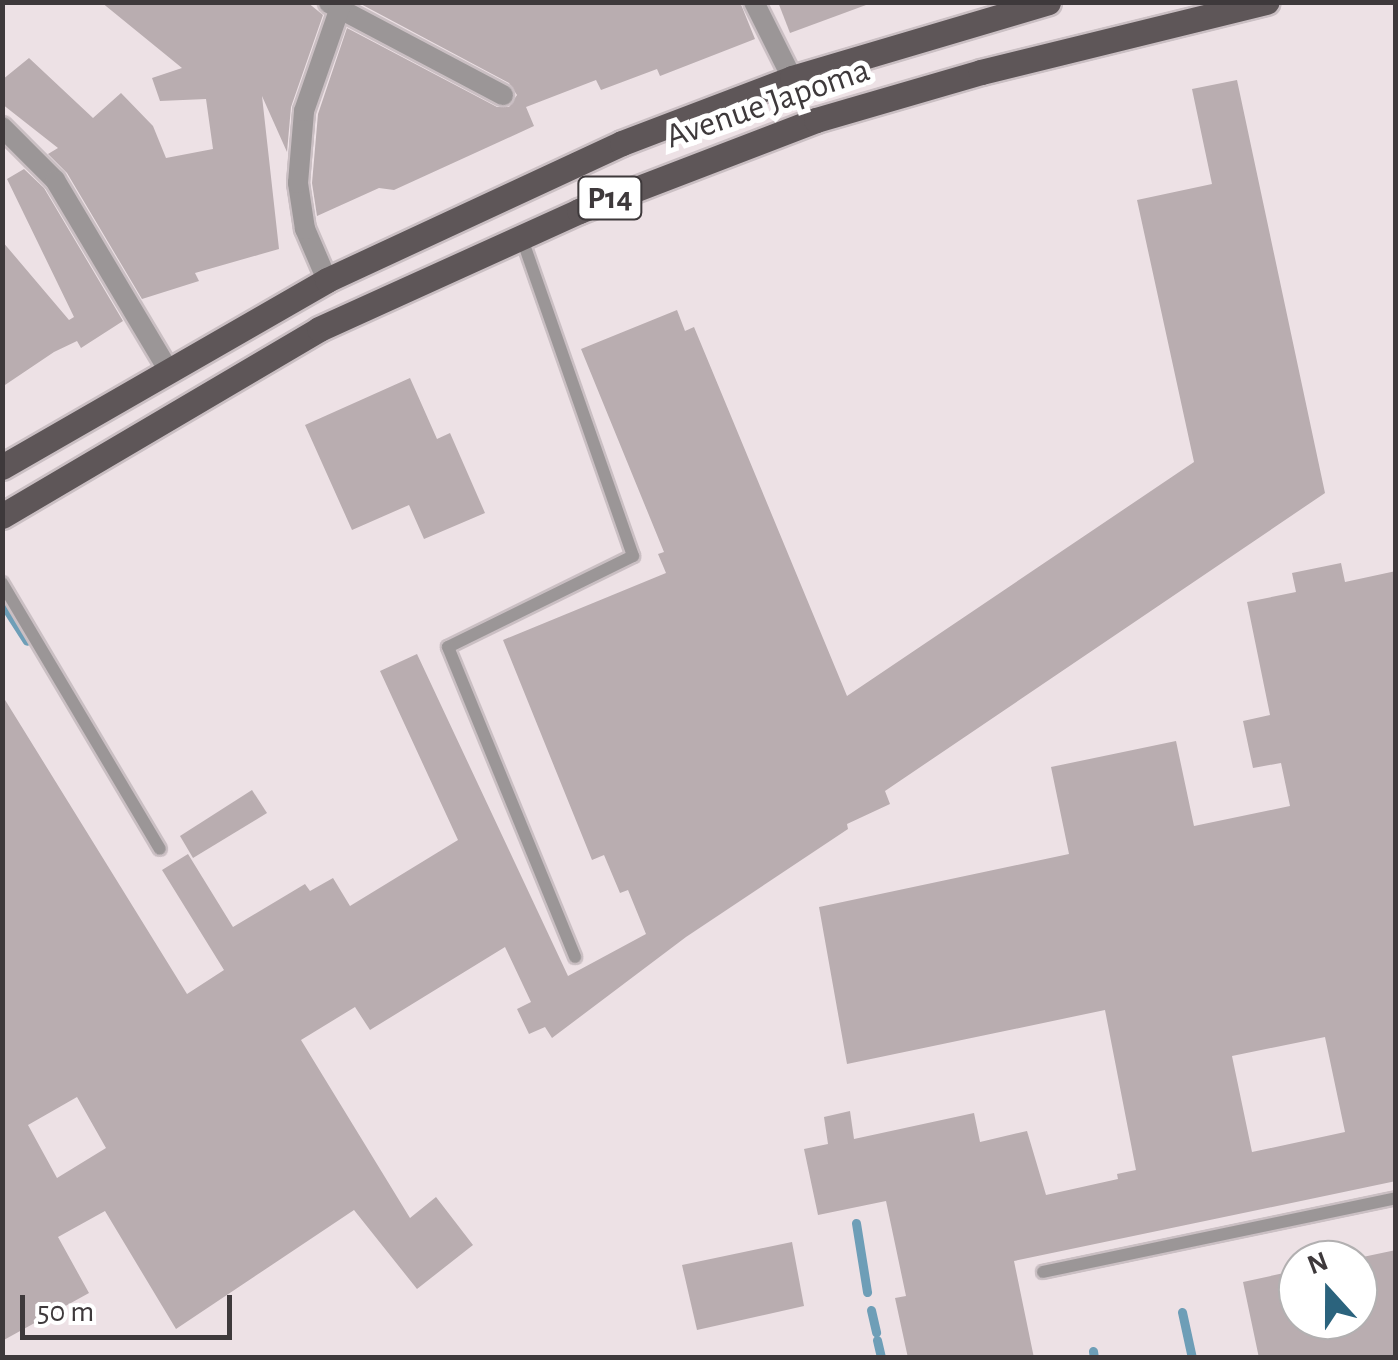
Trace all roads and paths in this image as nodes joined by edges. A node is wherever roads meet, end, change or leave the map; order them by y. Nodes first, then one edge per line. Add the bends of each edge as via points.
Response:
1 (754, 2) edge
2 (1048, 2) edge
3 (335, 4) edge
4 (1250, 4) edge
5 (980, 10) edge
6 (792, 78) junction
7 (503, 95) dead end
8 (2, 127) edge
9 (521, 236) junction
10 (327, 280) junction
11 (167, 368) junction
12 (2, 467) edge
13 (2, 516) edge
14 (2, 584) edge
15 (160, 849) dead end
16 (574, 957) dead end
17 (1396, 1198) edge
18 (1043, 1272) dead end

1 - 6 street
2 - 5 main road, Avenue Japoma / P14
3 - 7 street
3 - 10 street via 304,111 298,183 305,229
4 - 9 main road, Avenue Japoma / P14 via 816,120
5 - 6 main road, Avenue Japoma / P14
6 - 10 main road, Avenue Japoma / P14 via 622,143
8 - 11 street via 55,180
9 - 13 main road, Avenue Japoma / P14 via 320,329
9 - 16 lane via 632,556 448,647
10 - 11 main road, Avenue Japoma / P14
11 - 12 main road, Avenue Japoma / P14
14 - 15 lane
17 - 18 lane

